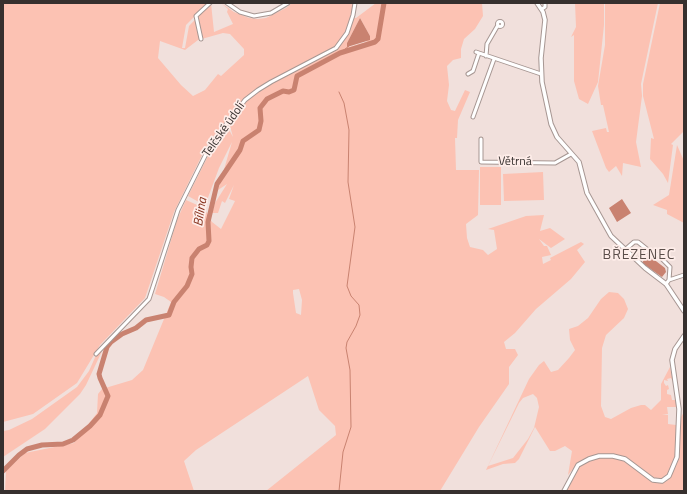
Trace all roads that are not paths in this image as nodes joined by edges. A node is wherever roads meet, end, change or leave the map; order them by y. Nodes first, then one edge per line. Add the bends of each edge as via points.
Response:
1 (210, 3) edge
2 (227, 3) edge
3 (288, 3) edge
4 (355, 3) edge
5 (537, 3) edge
6 (545, 3) edge
7 (542, 9) junction
8 (498, 25) dead end
9 (200, 39) dead end
10 (486, 56) junction
11 (494, 59) junction
12 (468, 74) dead end
13 (541, 74) junction
14 (473, 117) dead end
15 (481, 139) dead end
16 (571, 154) junction
17 (626, 249) junction
18 (648, 250) junction
19 (638, 260) junction
20 (684, 275) edge
21 (668, 282) junction
22 (684, 311) edge
23 (684, 336) edge
24 (96, 354) dead end
25 (564, 491) edge

1 - 9 street via 196,16
2 - 3 street via 240,12 254,16 271,13
4 - 24 street, Telčské údolí via 347,33 336,48 258,90 245,100 220,131 178,210 149,299
5 - 7 street
6 - 7 street
7 - 13 street via 545,20
8 - 10 street via 487,44
10 - 11 street
10 - 12 street via 477,53 473,71
11 - 13 street
11 - 14 street
13 - 16 street via 552,124 557,137
15 - 16 street, Větrná via 481,162 555,163
16 - 17 street via 581,166 587,193 604,226
17 - 18 street via 634,242 638,242
17 - 19 street
18 - 19 street
18 - 21 street via 658,255 670,267
19 - 21 street
20 - 21 street
21 - 22 street
23 - 25 street via 675,349 672,360 679,416 677,457 669,476 658,481 626,459 599,456 578,465

